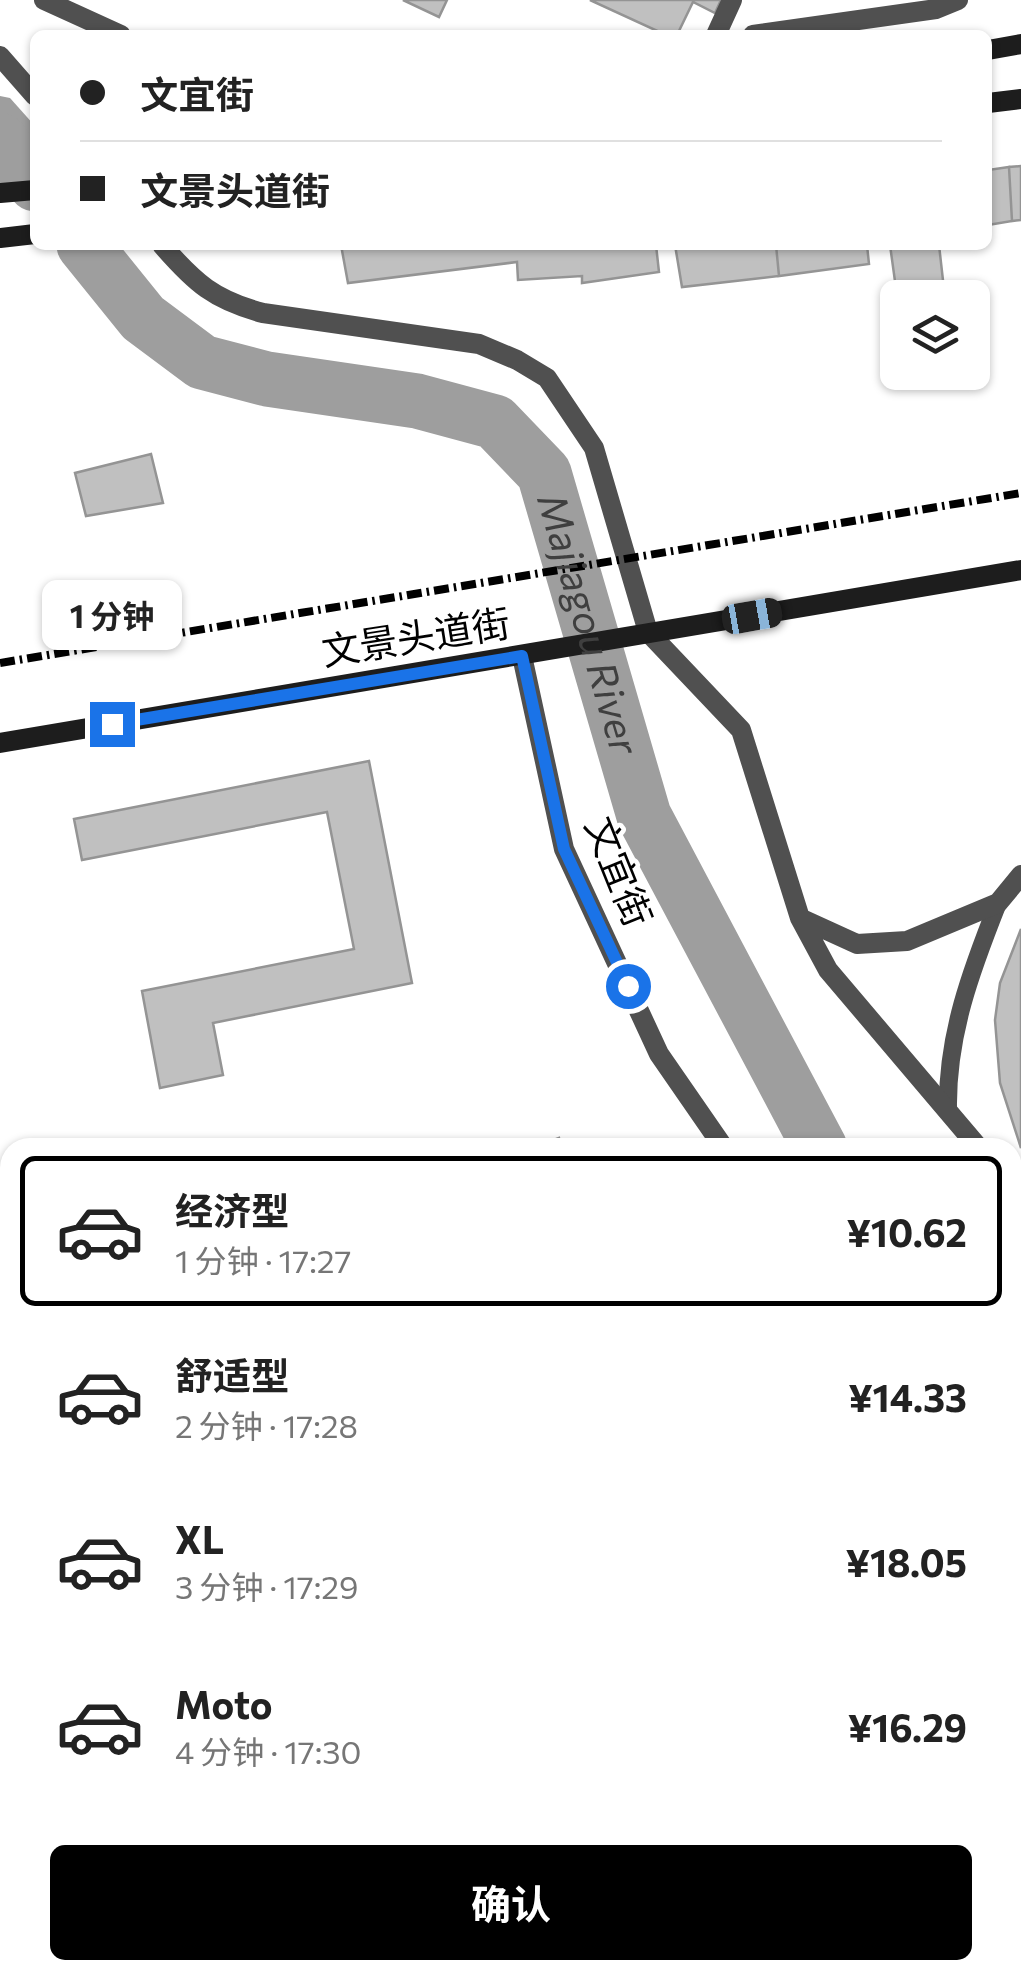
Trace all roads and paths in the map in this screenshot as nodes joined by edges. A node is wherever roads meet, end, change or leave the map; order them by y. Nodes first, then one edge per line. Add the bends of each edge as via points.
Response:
1 (44, 0) edge
2 (732, 0) edge
3 (958, 0) edge
4 (110, 30) edge
5 (718, 30) edge
6 (788, 30) edge
7 (1021, 44) edge
8 (992, 49) edge
9 (0, 56) edge
10 (30, 90) edge
11 (1021, 98) edge
12 (992, 102) edge
13 (30, 190) edge
14 (0, 193) edge
15 (30, 235) edge
16 (0, 238) edge
17 (166, 250) edge
18 (1021, 570) edge
19 (522, 656) junction
20 (0, 743) edge
21 (1021, 875) edge
22 (998, 904) junction
23 (800, 918) junction
24 (948, 1108) junction
25 (717, 1138) edge
26 (971, 1138) edge

1 - 4 street
2 - 5 street
3 - 6 street via 936,9
7 - 8 main road
9 - 10 street
11 - 12 main road
13 - 14 main road
15 - 16 main road
17 - 23 street via 188,275 232,304 479,344 548,378 594,448 648,632 741,730
18 - 19 main road, 文景头道街, bridge
19 - 20 main road, 文景头道街, bridge
19 - 25 street, 文宜街 via 564,849 659,1054
21 - 22 street
22 - 23 street via 907,941 857,944
22 - 24 lane via 964,990
23 - 24 street via 828,970
24 - 26 street

